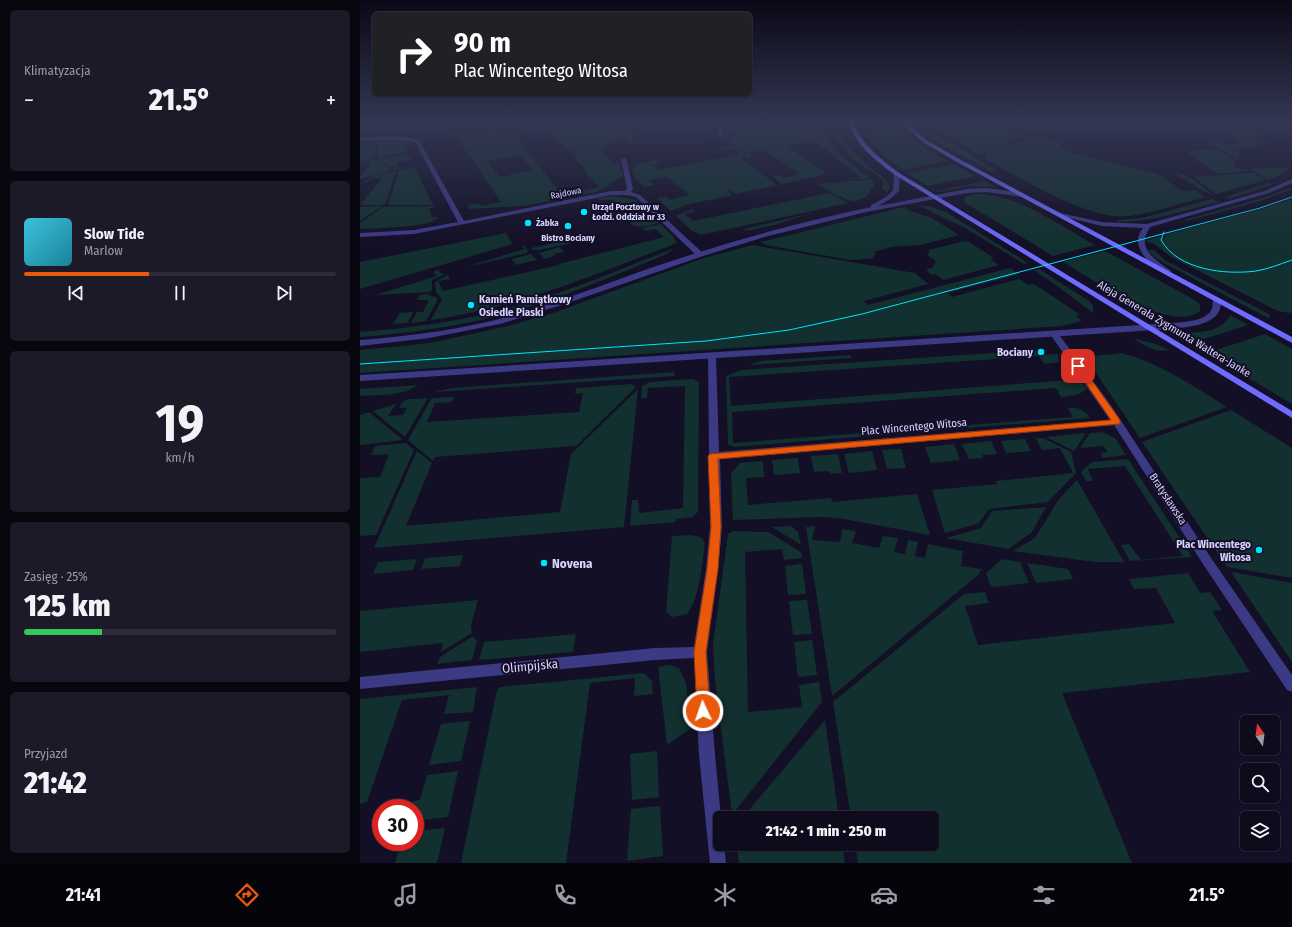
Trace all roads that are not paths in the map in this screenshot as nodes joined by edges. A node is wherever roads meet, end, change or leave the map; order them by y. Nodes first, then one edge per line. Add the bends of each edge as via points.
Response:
1 (429, 162) edge
2 (625, 162) edge
3 (882, 162) edge
4 (963, 162) edge
5 (897, 174) junction
6 (1292, 181) edge
7 (627, 193) junction
8 (1023, 195) junction
9 (934, 197) junction
10 (852, 213) junction
11 (1060, 215) junction
12 (462, 223) junction
13 (1147, 226) junction
14 (360, 235) edge
15 (700, 254) junction
16 (1167, 272) junction
17 (1217, 299) junction
18 (1149, 328) junction
19 (1054, 334) junction
20 (1292, 340) edge
21 (360, 343) edge
22 (712, 356) junction
23 (360, 378) edge
24 (1292, 415) edge
25 (1117, 422) junction
26 (713, 456) junction
27 (700, 652) junction
28 (360, 683) edge
29 (1292, 686) edge
30 (718, 863) edge

1 - 12 street
2 - 7 street via 630,189
3 - 5 main road, Aleja Generała Zygmunta Waltera-Janke
4 - 8 main road
5 - 9 main road, Aleja Generała Zygmunta Waltera-Janke
5 - 10 street via 897,188 890,197
6 - 13 street via 1267,192
7 - 12 street, Rajdowa
7 - 15 street via 638,196
8 - 9 street via 977,190
8 - 11 main road
9 - 10 street
9 - 18 main road, Aleja Generała Zygmunta Waltera-Janke
10 - 15 street
11 - 13 street via 1102,224
11 - 16 main road
12 - 14 street, Rajdowa via 419,232
13 - 16 street via 1140,238 1143,249 1151,260
15 - 21 street via 544,309 502,321 435,335
16 - 17 main road
17 - 18 street via 1216,309 1205,319
17 - 20 main road
18 - 19 street
18 - 24 main road, Aleja Generała Zygmunta Waltera-Janke
19 - 22 street
19 - 25 street, Bratysławska
22 - 23 street
22 - 26 street
25 - 26 street, Plac Wincentego Witosa
25 - 29 street, Bratysławska
26 - 27 street via 716,527
27 - 28 street, Olimpijska via 655,654
27 - 30 street via 706,748

